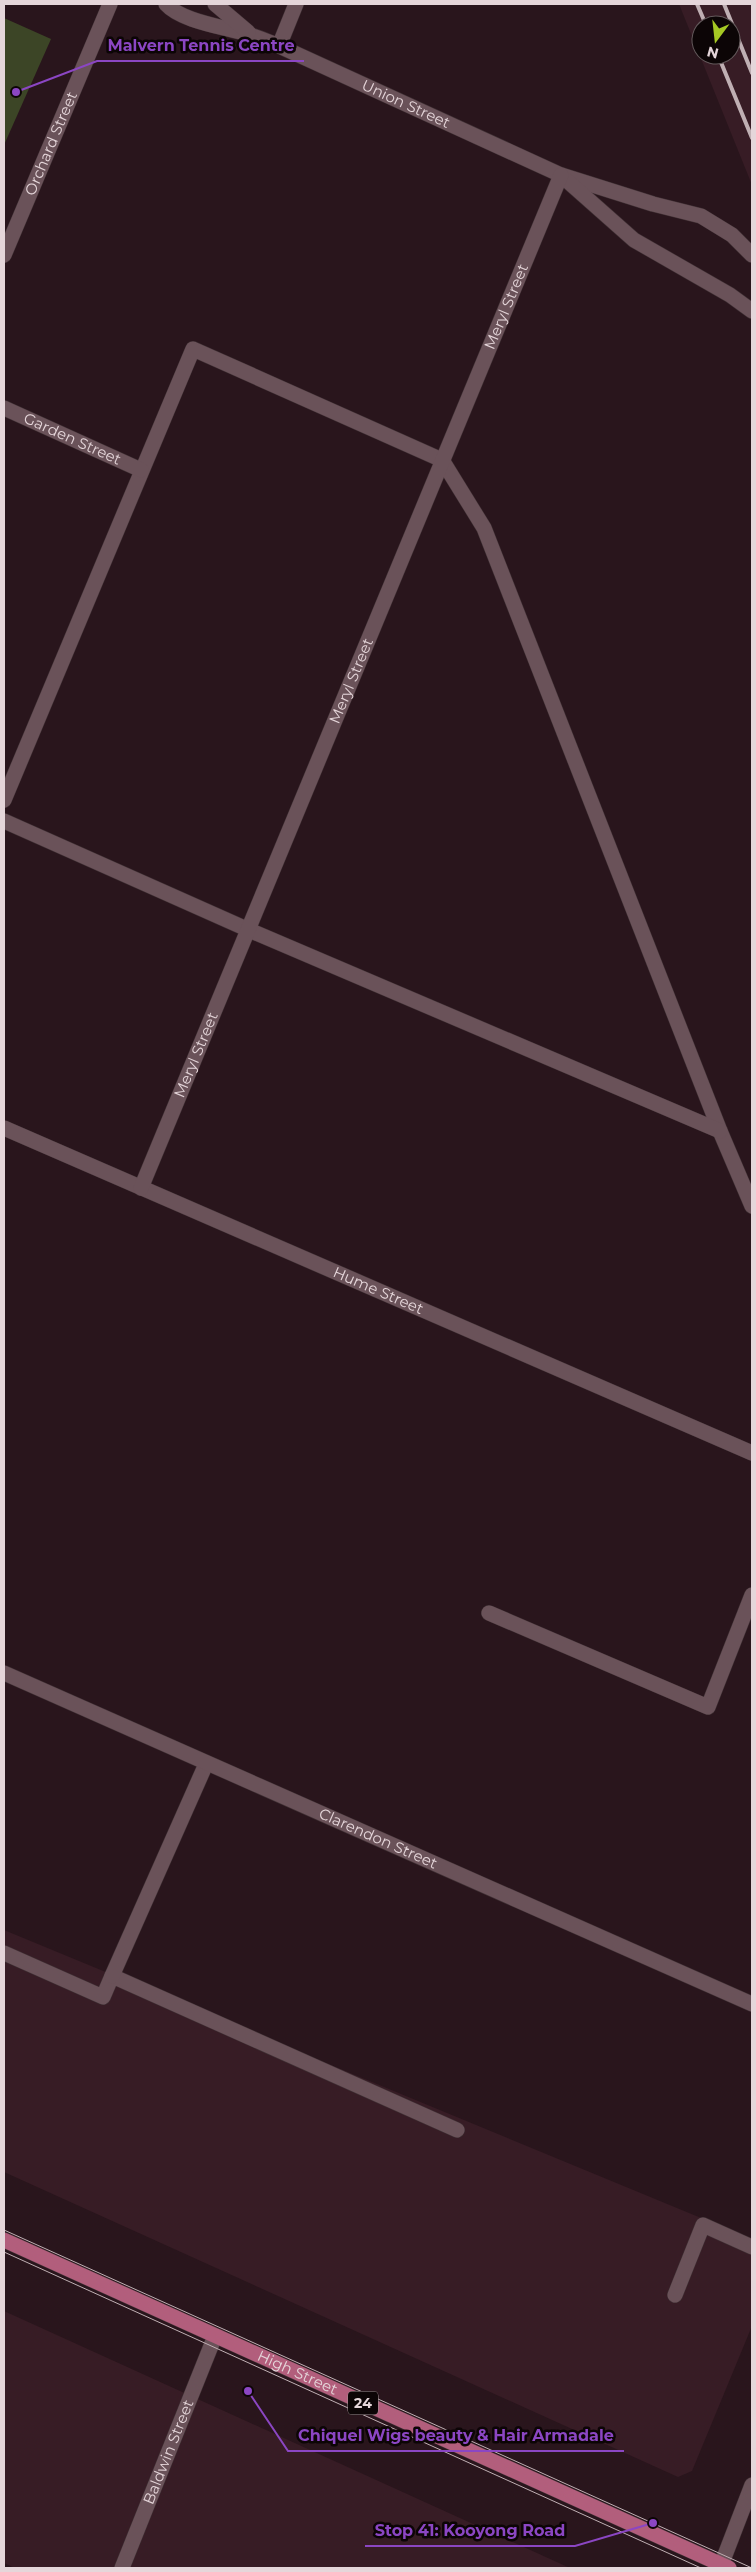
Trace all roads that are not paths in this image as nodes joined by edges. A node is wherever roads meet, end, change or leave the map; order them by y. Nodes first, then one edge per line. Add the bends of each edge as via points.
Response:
1 (110, 4) edge
2 (166, 4) edge
3 (215, 4) edge
4 (296, 4) edge
5 (251, 35) junction
6 (279, 46) junction
7 (561, 175) junction
8 (4, 255) edge
9 (752, 255) edge
10 (752, 311) edge
11 (4, 408) edge
12 (442, 460) junction
13 (141, 470) junction
14 (4, 800) edge
15 (4, 821) edge
16 (249, 930) junction
17 (4, 1128) edge
18 (720, 1131) junction
19 (141, 1188) junction
20 (752, 1206) edge
21 (752, 1453) edge
22 (752, 1595) edge
23 (489, 1613) dead end
24 (4, 1673) edge
25 (206, 1764) junction
26 (4, 1953) edge
27 (112, 1976) junction
28 (752, 2004) edge
29 (457, 2130) dead end
30 (4, 2240) edge
31 (752, 2247) edge
32 (676, 2294) dead end
33 (215, 2336) junction
34 (752, 2485) edge
35 (723, 2567) edge
36 (122, 2568) edge

1 - 8 street, Orchard Street
2 - 5 street, Union Street via 170,9 200,21
3 - 5 street, Union Street
4 - 6 street
5 - 6 street, Union Street
6 - 7 street, Union Street
7 - 9 street, Union Street via 701,216 726,230
7 - 10 street, Union Street via 634,240 730,294
7 - 12 street, Meryl Street
11 - 13 street, Garden Street
12 - 13 street via 192,349
12 - 16 street, Meryl Street
12 - 18 street via 484,528
13 - 14 street
15 - 16 street
16 - 18 street
16 - 19 street, Meryl Street
17 - 19 street, Hume Street
18 - 20 street
19 - 21 street, Hume Street
22 - 23 street via 708,1707
24 - 25 street, Clarendon Street
25 - 27 street
25 - 28 street, Clarendon Street
26 - 27 street via 103,1997
27 - 29 street
30 - 33 main road, High Street / 24
31 - 32 street via 703,2225
33 - 35 main road, High Street / 24
33 - 36 street, Baldwin Street
34 - 35 street

